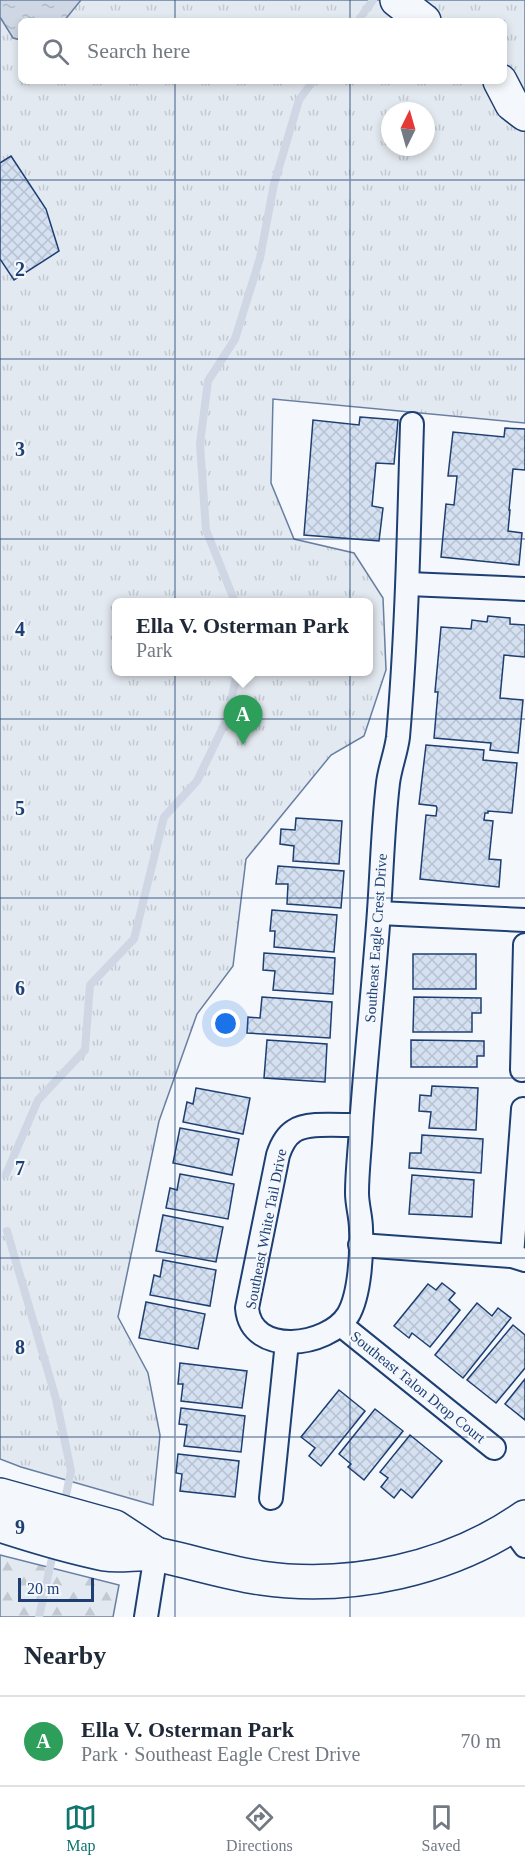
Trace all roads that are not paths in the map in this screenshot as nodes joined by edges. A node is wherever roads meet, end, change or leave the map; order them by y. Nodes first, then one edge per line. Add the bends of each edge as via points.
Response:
1 (397, 0) edge
2 (420, 18) edge
3 (507, 80) edge
4 (525, 83) edge
5 (502, 84) edge
6 (525, 114) edge
7 (412, 424) dead end
8 (408, 584) junction
9 (525, 590) edge
10 (379, 913) junction
11 (525, 920) edge
12 (525, 945) edge
13 (522, 1070) dead end
14 (523, 1109) dead end
15 (361, 1125) junction
16 (360, 1245) junction
17 (519, 1258) edge
18 (341, 1325) junction
19 (287, 1342) junction
20 (494, 1448) dead end
21 (271, 1498) dead end
22 (0, 1505) edge
23 (520, 1530) edge
24 (156, 1554) junction
25 (146, 1617) edge

1 - 2 street
3 - 4 street
5 - 6 street via 512,104
7 - 8 street, Southeast Eagle Crest Drive
8 - 9 street
8 - 10 street, Southeast Eagle Crest Drive via 398,741 388,781
10 - 11 street
10 - 15 street, Southeast Eagle Crest Drive
12 - 13 street
14 - 17 street
15 - 16 street, Southeast Eagle Crest Drive via 357,1196
15 - 19 street, Southeast White Tail Drive via 306,1126 293,1131 278,1155 247,1308 248,1321 257,1333
16 - 17 street
16 - 18 street via 356,1292
18 - 19 street, Southeast White Tail Drive via 303,1341
18 - 20 street, Southeast Talon Drop Court
19 - 21 street
22 - 24 street via 107,1554
23 - 24 street via 431,1563 385,1575 338,1580 263,1578
24 - 25 street

